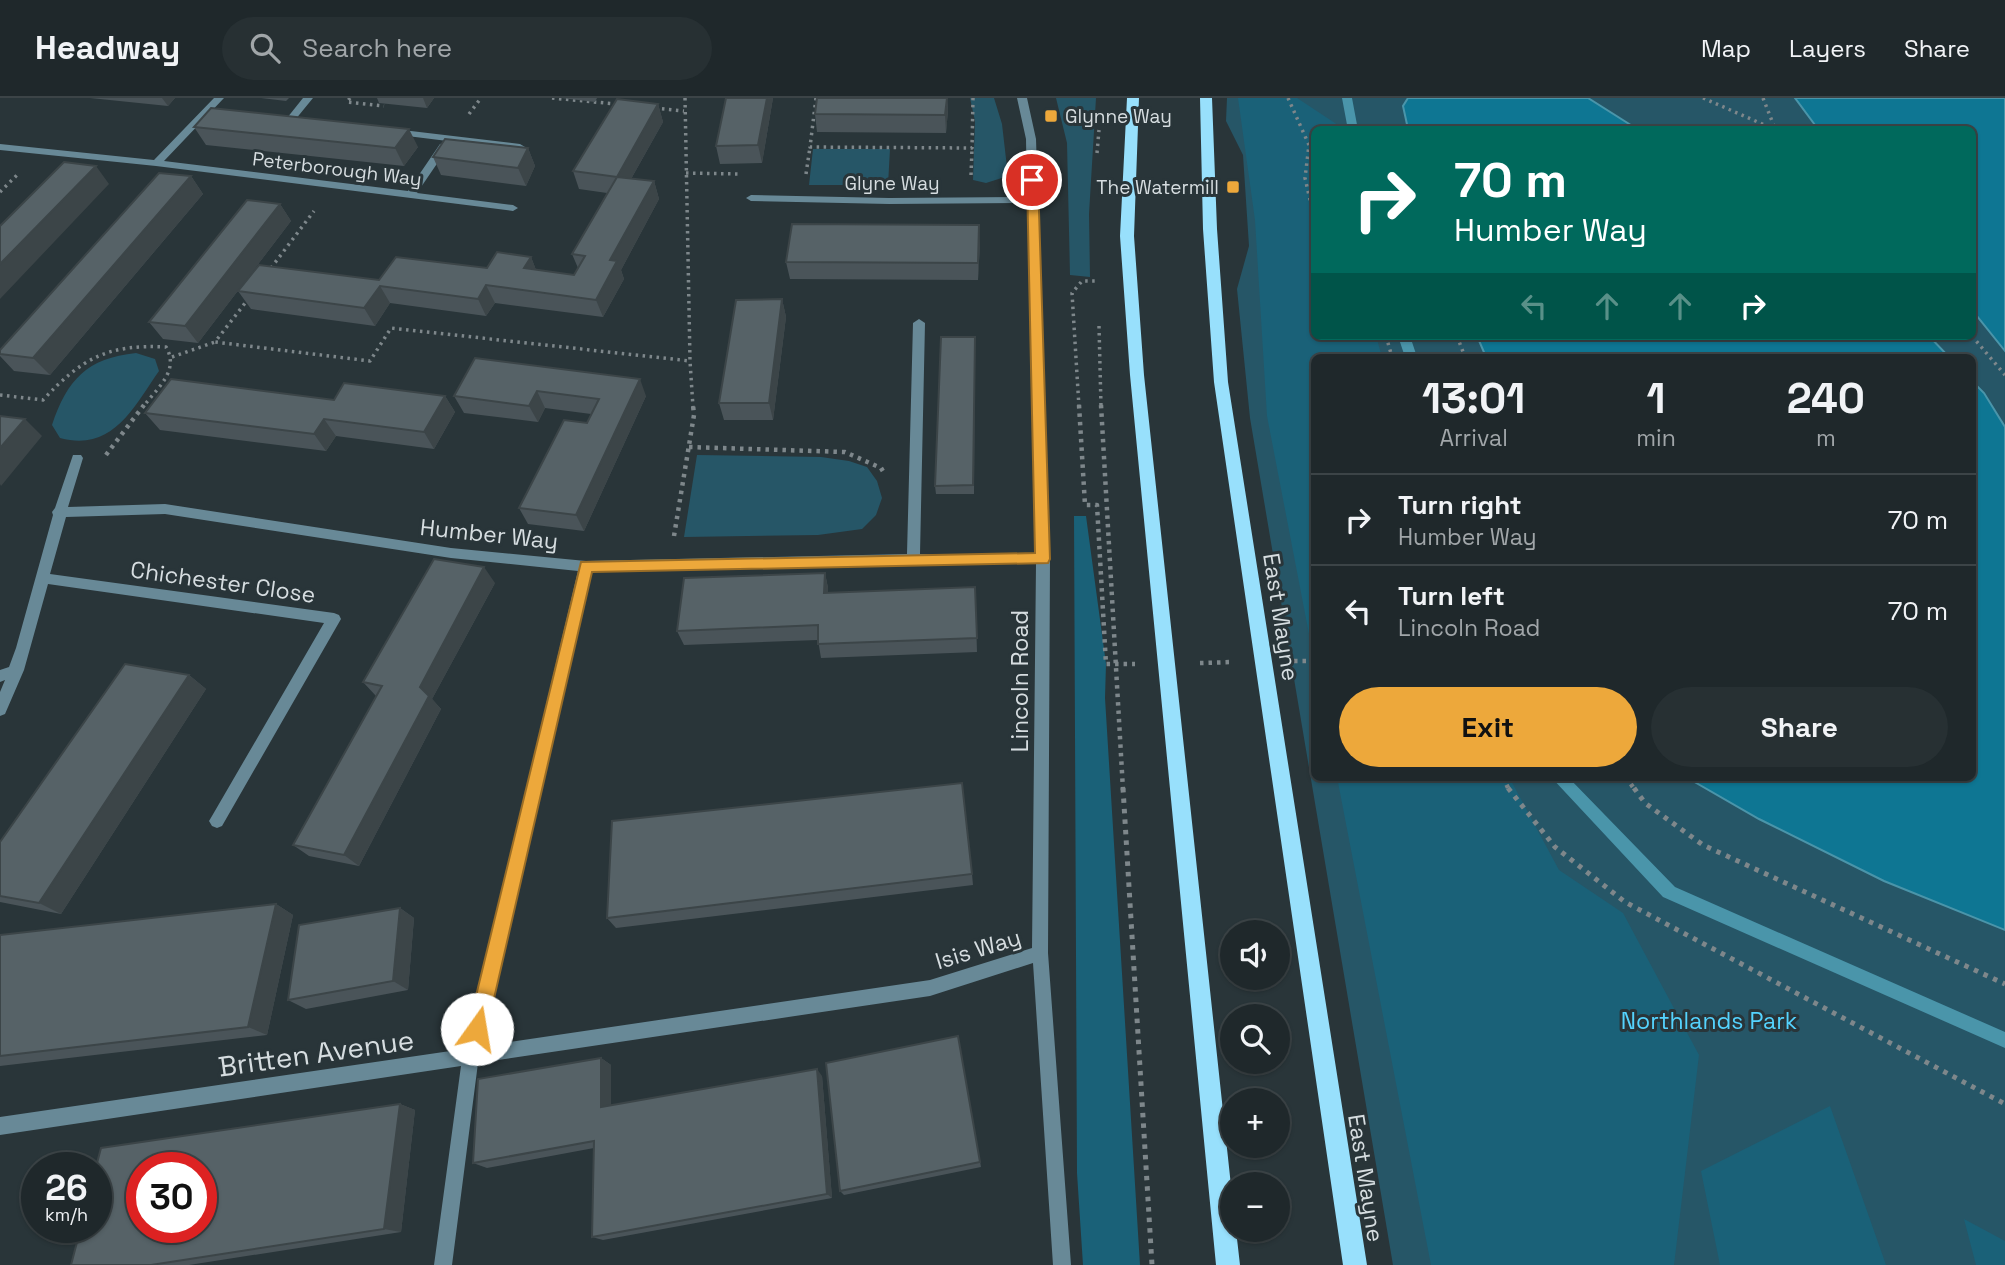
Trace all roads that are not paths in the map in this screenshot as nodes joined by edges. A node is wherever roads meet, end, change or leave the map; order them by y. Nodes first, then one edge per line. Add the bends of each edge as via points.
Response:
1 (219, 98) edge
2 (308, 98) edge
3 (1022, 98) edge
4 (1133, 98) edge
5 (1206, 98) edge
6 (208, 111) junction
7 (220, 112) edge
8 (280, 117) edge
9 (292, 118) junction
10 (305, 120) edge
11 (383, 130) edge
12 (448, 139) junction
13 (0, 147) edge
14 (520, 147) edge
15 (156, 163) junction
16 (410, 197) junction
17 (751, 198) dead end
18 (1033, 200) junction
19 (513, 208) dead end
20 (919, 323) dead end
21 (77, 458) dead end
22 (58, 512) junction
23 (913, 559) junction
24 (1043, 559) junction
25 (586, 566) junction
26 (42, 578) junction
27 (17, 670) junction
28 (0, 676) edge
29 (0, 710) edge
30 (217, 821) dead end
31 (1040, 953) junction
32 (930, 988) joint
33 (471, 1056) junction
34 (0, 1126) edge
35 (443, 1265) edge
36 (1062, 1265) edge
37 (1228, 1265) edge
38 (1355, 1265) edge

1 - 6 street
2 - 9 street, Peterborough Way
3 - 18 street, Lincoln Road via 1031,139
4 - 37 main road via 1127,236 1136,375
5 - 38 main road, East Mayne via 1221,382
6 - 7 street
6 - 15 street
8 - 9 street, Peterborough Way
9 - 10 street, Peterborough Way
11 - 12 street, Peterborough Way
12 - 14 street, Peterborough Way
12 - 16 street
13 - 15 street, Peterborough Way
15 - 16 street, Peterborough Way
16 - 19 street, Peterborough Way
17 - 18 street, Glyne Way
18 - 24 street, Lincoln Road
20 - 23 street
21 - 22 street
22 - 25 street, Humber Way via 165,509 451,553
22 - 26 street
23 - 24 street, Humber Way
23 - 25 street, Humber Way
24 - 31 street, Lincoln Road
25 - 33 street
26 - 27 street
26 - 30 street, Chichester Close via 334,620
27 - 28 street
27 - 29 street
31 - 32 street, Isis Way
31 - 36 street, Lincoln Road
32 - 33 street, Britten Avenue
33 - 34 street, Britten Avenue
33 - 35 street

